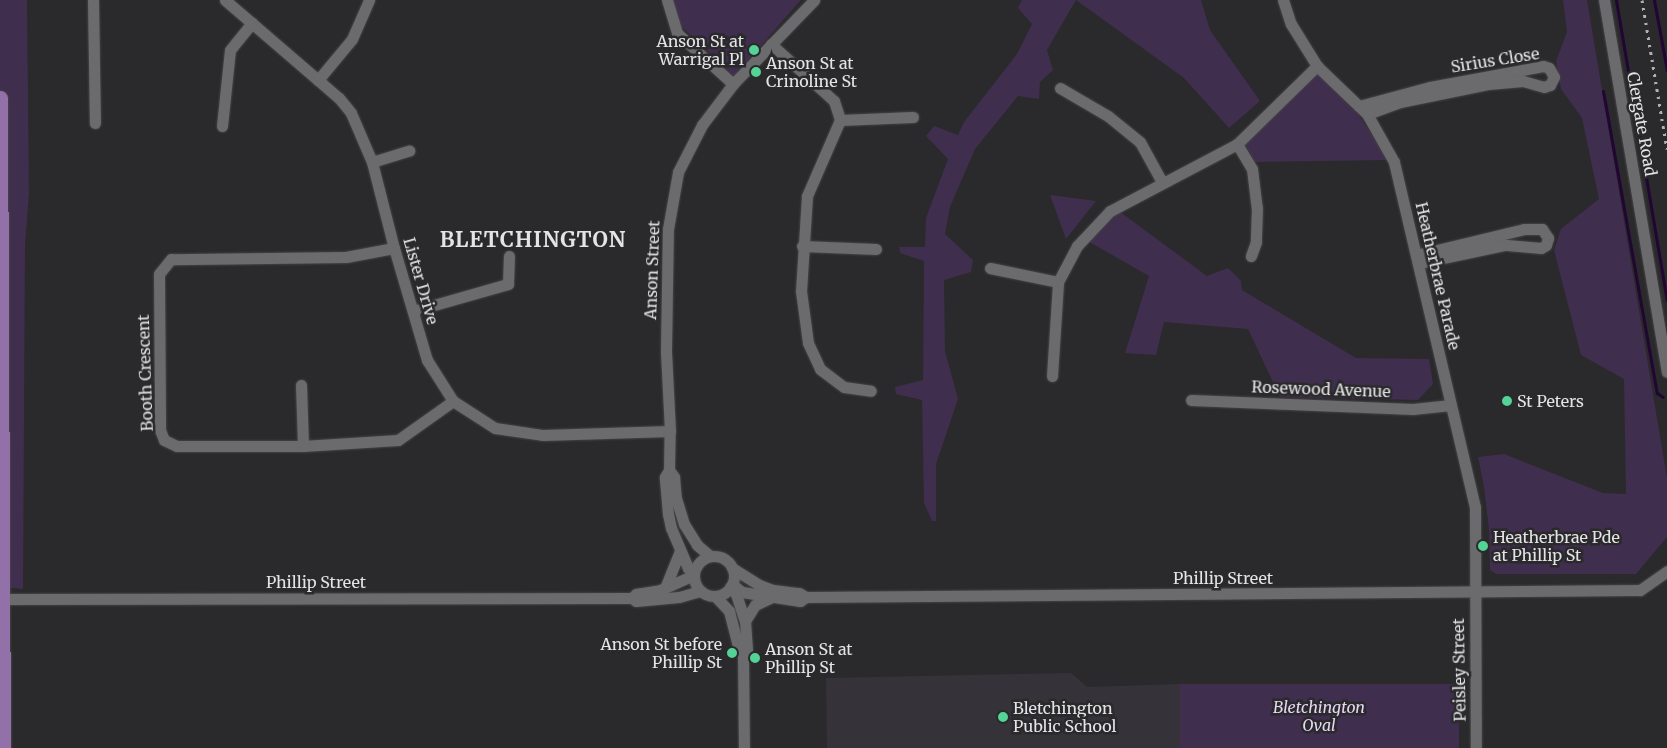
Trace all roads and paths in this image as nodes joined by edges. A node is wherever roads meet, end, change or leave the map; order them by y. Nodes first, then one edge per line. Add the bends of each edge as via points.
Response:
1 (93, 0) edge
2 (225, 0) edge
3 (369, 0) edge
4 (668, 0) edge
5 (814, 0) edge
6 (1283, 0) edge
7 (1604, 0) edge
8 (252, 24) junction
9 (771, 44) junction
10 (1317, 66) junction
11 (318, 80) junction
12 (733, 84) junction
13 (1060, 88) dead end
14 (0, 98) edge
15 (1363, 110) junction
16 (913, 117) dead end
17 (840, 120) junction
18 (95, 123) dead end
19 (222, 126) dead end
20 (1237, 144) junction
21 (408, 151) dead end
22 (372, 162) junction
23 (1162, 182) junction
24 (802, 246) junction
25 (394, 248) junction
26 (876, 249) dead end
27 (509, 256) dead end
28 (1251, 256) dead end
29 (1417, 259) junction
30 (990, 268) dead end
31 (1058, 282) junction
32 (413, 311) junction
33 (1667, 372) edge
34 (1052, 376) dead end
35 (301, 385) dead end
36 (871, 391) dead end
37 (1190, 400) dead end
38 (453, 401) junction
39 (1451, 406) junction
40 (670, 431) junction
41 (303, 446) junction
42 (670, 470) junction
43 (680, 551) junction
44 (710, 556) junction
45 (732, 568) junction
46 (1667, 571) edge
47 (694, 573) junction
48 (731, 585) junction
49 (665, 588) junction
50 (700, 591) junction
51 (1474, 592) junction
52 (715, 596) junction
53 (806, 597) junction
54 (632, 598) junction
55 (770, 598) junction
56 (2, 599) edge
57 (745, 620) junction
58 (743, 656) junction
59 (3, 748) edge
60 (744, 748) edge
61 (1476, 748) edge

1 - 18 street
2 - 8 street, Lister Drive
3 - 11 street via 352,39
4 - 12 street via 677,33
5 - 9 street, Anson Street
6 - 10 street, Heatherbrae Parade via 1291,24
7 - 33 street, Clergate Road
8 - 11 street, Lister Drive
8 - 19 street via 230,50
9 - 12 street, Anson Street
9 - 17 street via 834,101
10 - 15 street, Heatherbrae Parade
10 - 20 street
11 - 22 street, Lister Drive via 351,113
12 - 40 street, Anson Street via 702,125 678,172 668,229 666,351
13 - 23 street via 1108,116 1140,142
14 - 56 main road
15 - 15 street, Sirius Close via 1430,87 1543,66 1549,68 1554,77 1544,88 1523,81 1488,84
15 - 29 street, Heatherbrae Parade via 1394,162
16 - 17 street
17 - 24 street via 807,196
20 - 23 street
20 - 28 street via 1252,169 1257,208 1256,242
21 - 22 street
22 - 25 street, Lister Drive
23 - 31 street via 1110,211 1077,246
24 - 26 street
24 - 36 street via 801,291 808,343 820,369 844,386
25 - 32 street, Lister Drive
25 - 41 street, Booth Crescent via 346,257 172,260 159,274 160,430 164,440 177,446
27 - 32 street via 508,284
29 - 29 street via 1524,229 1542,229 1548,238 1541,248 1504,245
29 - 39 street, Heatherbrae Parade
30 - 31 street
31 - 34 street
32 - 38 street, Lister Drive via 427,360
35 - 41 street
37 - 39 street, Rosewood Avenue via 1413,409
38 - 40 street, Lister Drive via 495,428 544,435
38 - 41 street, Booth Crescent via 398,440
39 - 51 street, Heatherbrae Parade via 1475,507
40 - 42 street, Anson Street
42 - 43 street, Anson Street via 665,478 668,514
42 - 44 street, Anson Street via 684,524 697,545
43 - 47 street, Anson Street
43 - 49 street
44 - 45 street via 722,557
44 - 47 street via 700,561
45 - 48 street
45 - 53 street, Phillip Street via 773,590
46 - 51 street, Phillip Street via 1640,590
47 - 49 street, Phillip Street
47 - 50 street
48 - 52 street
48 - 55 street, Phillip Street via 742,592
48 - 57 street
49 - 54 street, Phillip Street via 636,594
50 - 52 street
50 - 54 street, Phillip Street via 652,600 636,601
51 - 53 street, Phillip Street
51 - 61 street, Peisley Street
52 - 58 street via 729,611
53 - 55 street, Phillip Street via 800,601
54 - 56 street, Phillip Street
55 - 57 street via 755,605
56 - 59 main road
57 - 58 street via 747,650
58 - 60 street

